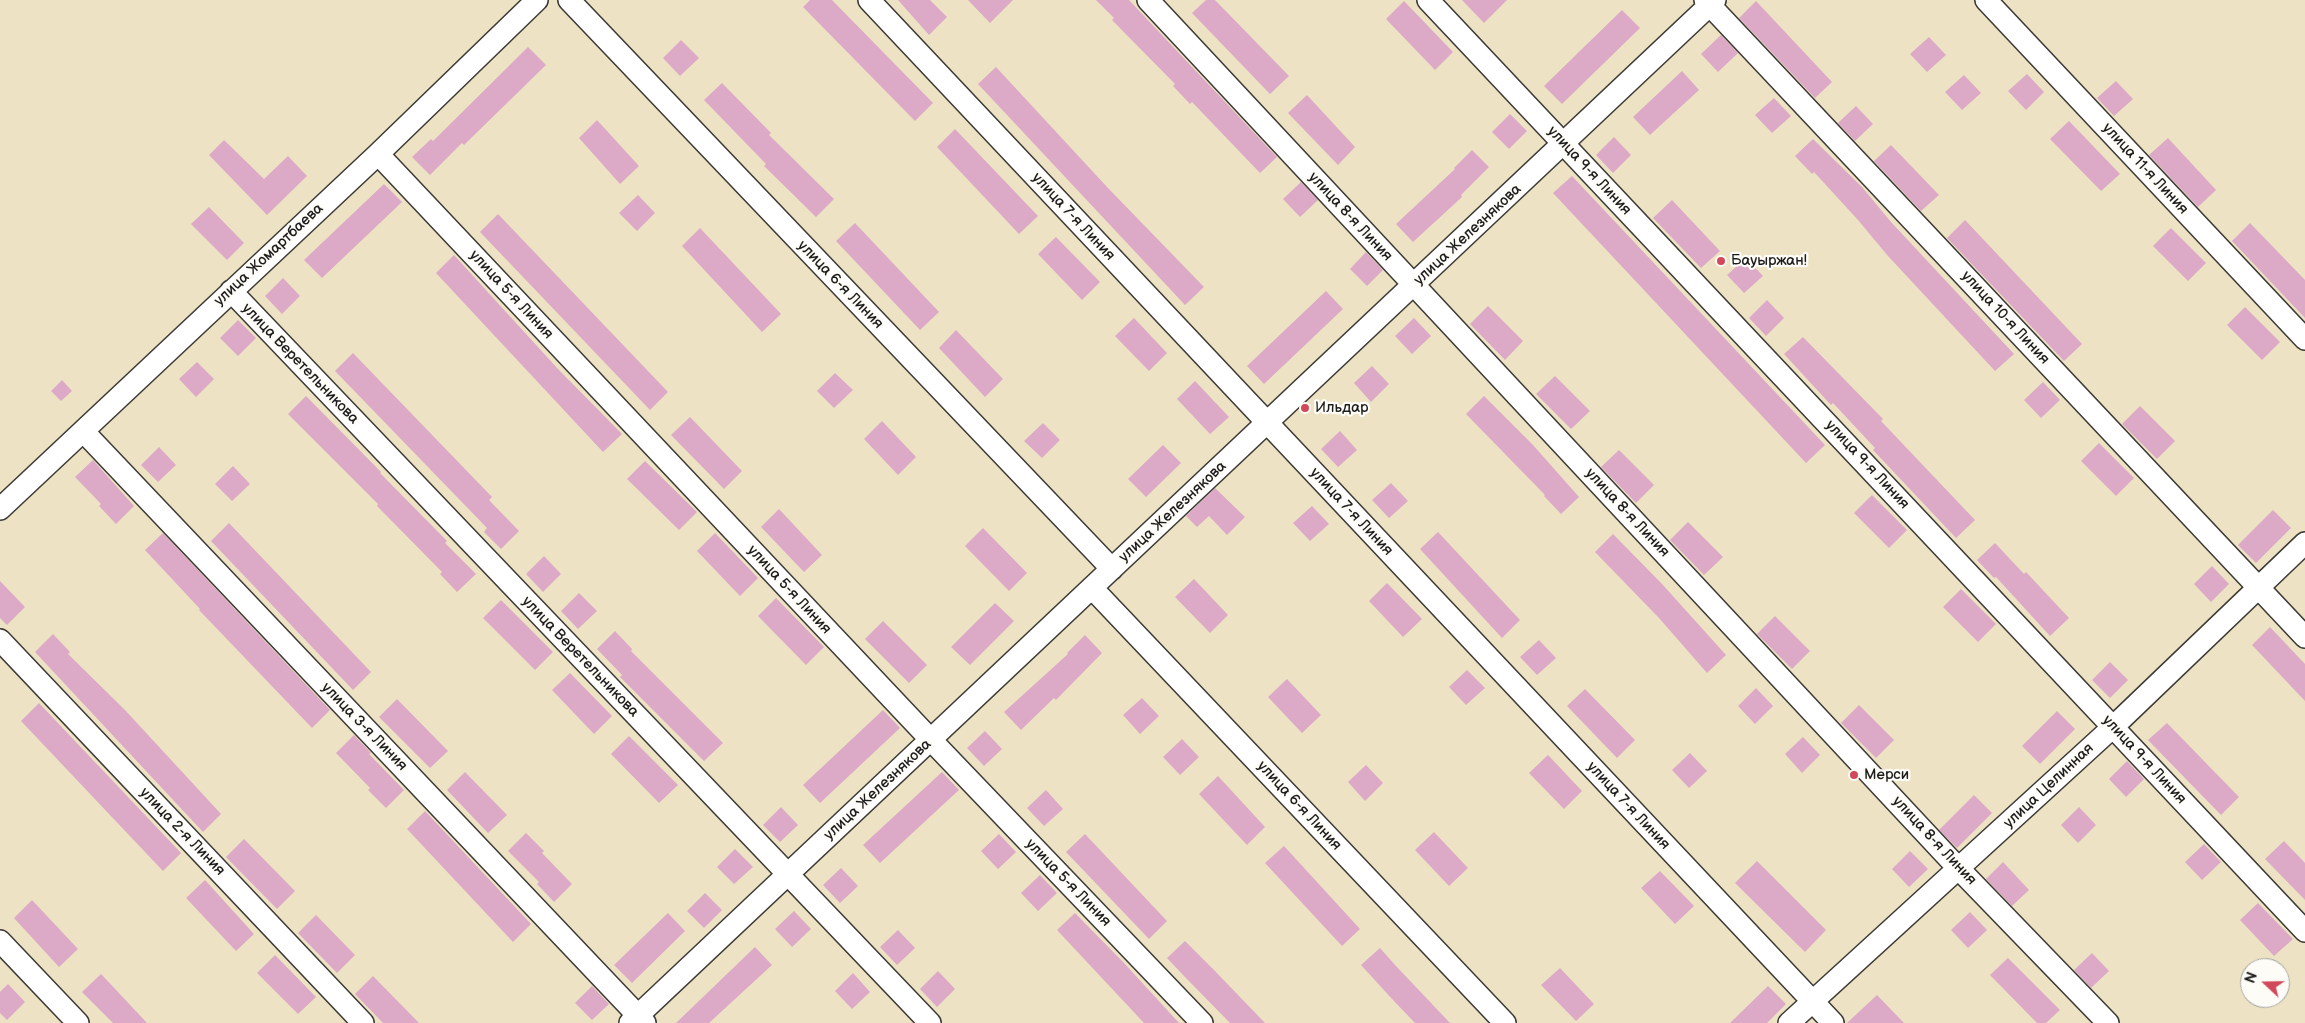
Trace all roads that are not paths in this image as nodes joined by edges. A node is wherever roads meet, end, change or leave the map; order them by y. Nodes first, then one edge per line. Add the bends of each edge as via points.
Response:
1 (537, 0) edge
2 (569, 0) edge
3 (869, 0) edge
4 (1148, 0) edge
5 (1428, 0) edge
6 (1986, 0) edge
7 (1710, 2) edge
8 (1564, 144) junction
9 (378, 154) junction
10 (1414, 286) junction
11 (231, 291) junction
12 (2305, 339) edge
13 (1267, 424) junction
14 (83, 431) junction
15 (0, 508) edge
16 (2305, 543) edge
17 (1112, 570) junction
18 (2258, 587) junction
19 (1092, 588) junction
20 (2305, 637) edge
21 (0, 640) edge
22 (2113, 727) junction
23 (931, 740) junction
24 (1959, 869) junction
25 (788, 874) junction
26 (2305, 931) edge
27 (0, 941) edge
28 (1812, 1000) junction
29 (638, 1021) edge
30 (78, 1023) edge
31 (363, 1023) edge
32 (930, 1023) edge
33 (1202, 1023) edge
34 (1505, 1023) edge
35 (1789, 1023) edge
36 (1833, 1023) edge
37 (2108, 1023) edge

1 - 9 street, улица Жомартбаева
2 - 17 street, улица 6-я Линия
3 - 13 street, улица 7-я Линия
4 - 10 street, улица 8-я Линия
5 - 8 street, улица 9-я Линия
6 - 12 street, улица 11-я Линия
7 - 8 street, улица Железнякова
7 - 18 street, улица 10-я Линия
8 - 10 street, улица Железнякова
8 - 22 street, улица 9-я Линия
9 - 11 street, улица Жомартбаева
9 - 23 street, улица 5-я Линия
10 - 13 street, улица Железнякова
10 - 24 street, улица 8-я Линия
11 - 14 street, улица Жомартбаева
11 - 25 street, улица Веретельникова
13 - 17 street, улица Железнякова
13 - 28 street, улица 7-я Линия
14 - 15 street, улица Жомартбаева
14 - 29 street, улица 3-я Линия
16 - 18 street, улица Целинная
17 - 19 street, улица Железнякова
18 - 20 street, улица 10-я Линия
18 - 22 street, улица Целинная
19 - 23 street, улица Железнякова
19 - 34 street, улица 6-я Линия
21 - 31 street, улица 2-я Линия
22 - 24 street, улица Целинная
22 - 26 street, улица 9-я Линия
23 - 25 street, улица Железнякова
23 - 33 street, улица 5-я Линия
24 - 28 street, улица Целинная
24 - 37 street, улица 8-я Линия
25 - 29 street, улица Железнякова
25 - 32 street, улица Веретельникова
27 - 30 street
28 - 35 street, улица Целинная
28 - 36 street, улица 7-я Линия

